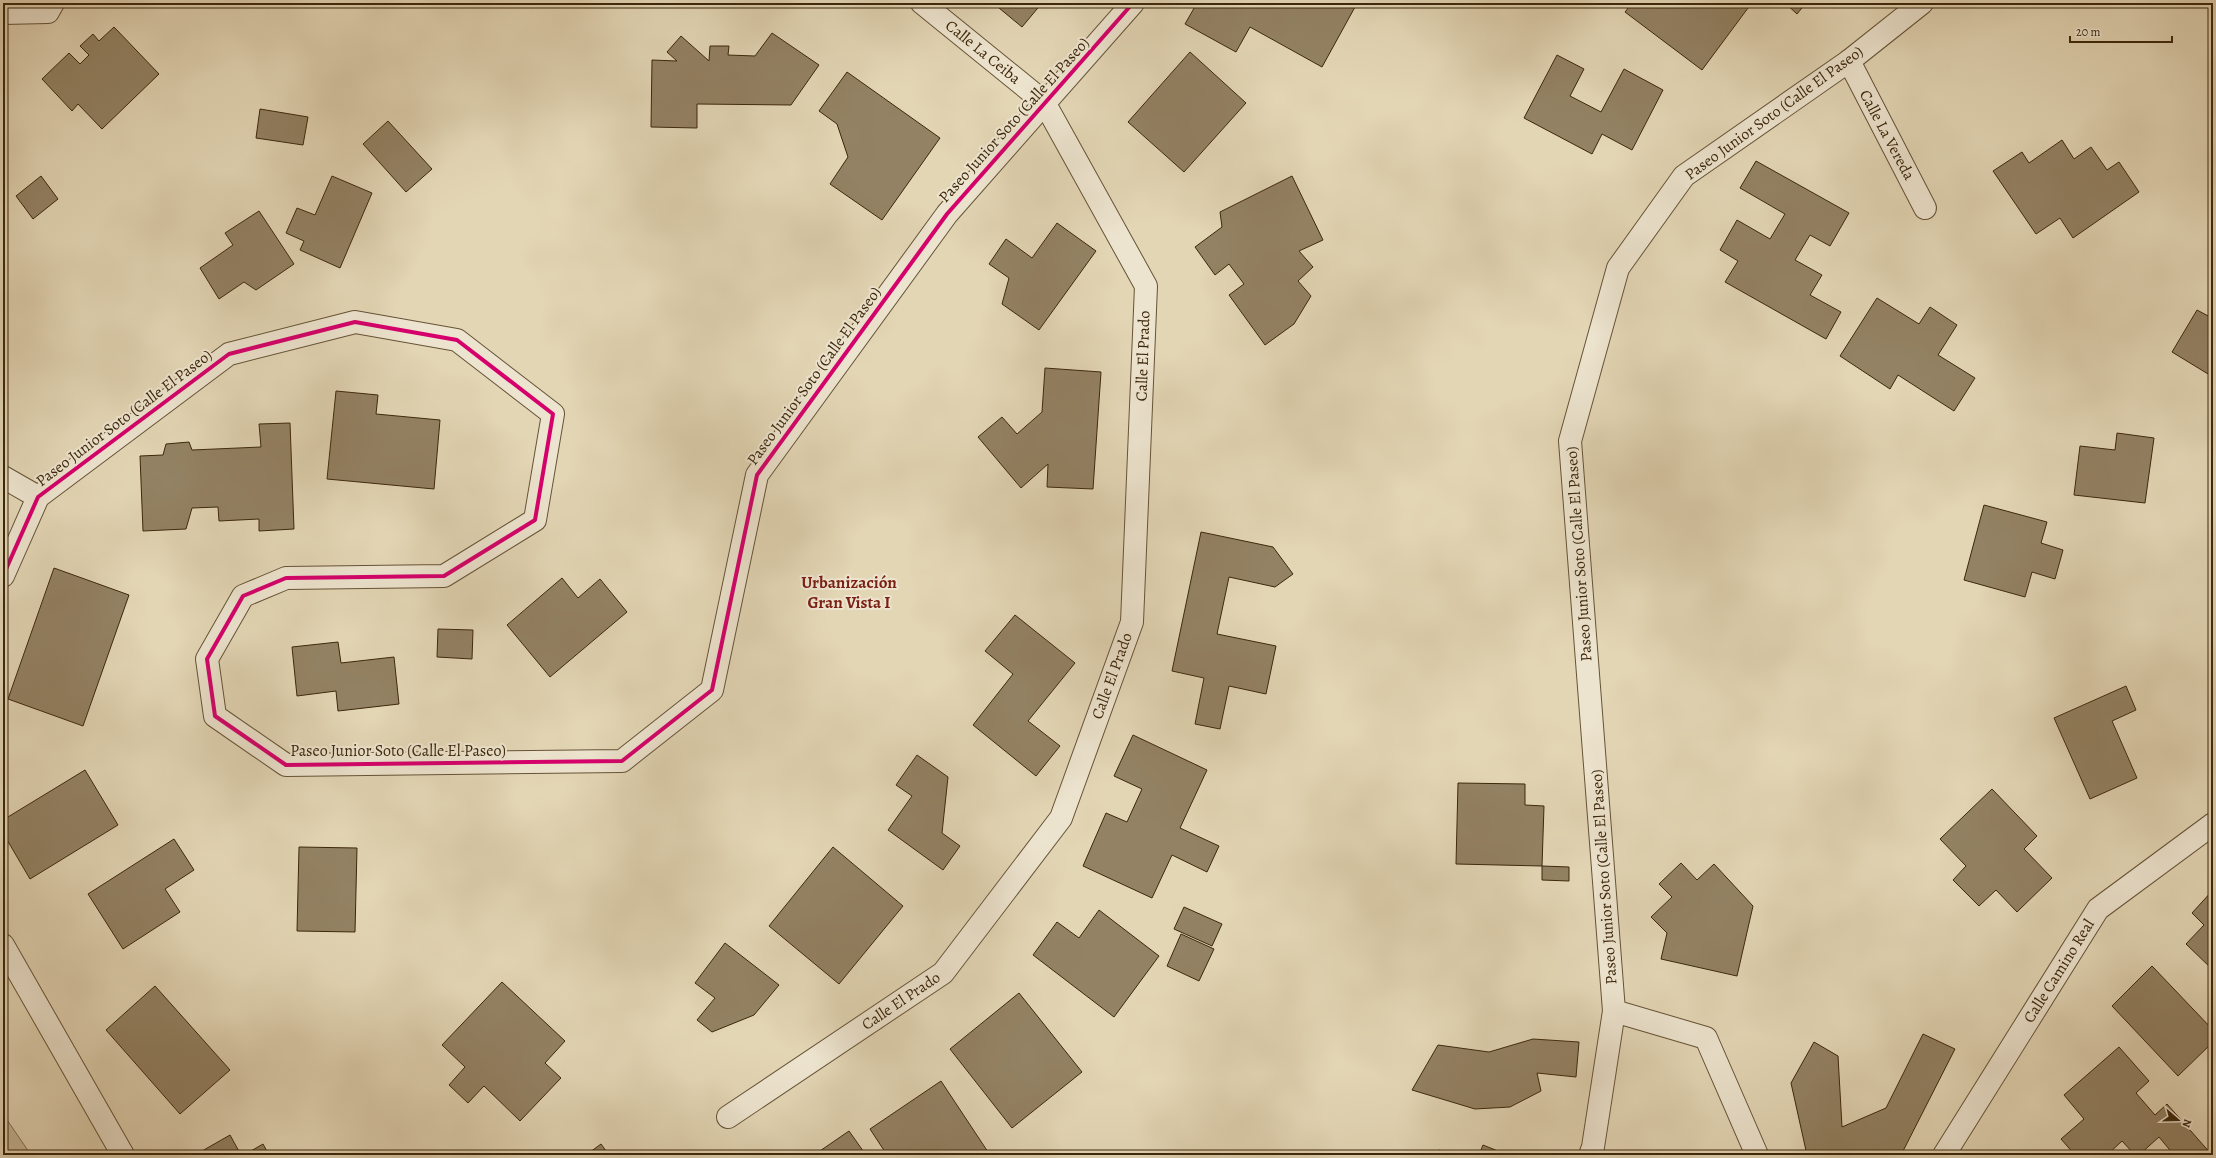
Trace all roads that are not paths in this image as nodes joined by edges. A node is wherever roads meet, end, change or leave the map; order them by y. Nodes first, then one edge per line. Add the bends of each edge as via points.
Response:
1 (53, 3) edge
2 (922, 3) edge
3 (1133, 3) edge
4 (1922, 3) edge
5 (3, 13) edge
6 (1849, 61) junction
7 (1044, 102) junction
8 (1925, 208) dead end
9 (3, 477) edge
10 (38, 497) junction
11 (3, 576) edge
12 (2213, 824) edge
13 (3, 945) edge
14 (1614, 1011) junction
15 (728, 1117) dead end
16 (123, 1155) edge
17 (1590, 1155) edge
18 (1757, 1155) edge
19 (1944, 1155) edge

1 - 5 street via 48,12
2 - 7 street, Calle La Ceiba
3 - 7 street, Paseo Junior Soto (Calle El Paseo)
4 - 6 street, Paseo Junior Soto (Calle El Paseo)
6 - 8 street, Calle La Vereda
6 - 14 street, Paseo Junior Soto (Calle El Paseo) via 1684,176 1618,268 1570,441
7 - 10 street, Paseo Junior Soto (Calle El Paseo) via 947,214 757,475 712,690 622,762 286,765 215,716 207,659 243,596 286,578 444,576 535,520 553,414 457,340 355,322 229,354
7 - 15 street, Calle El Prado via 1146,286 1132,622 1061,818 943,973
9 - 10 street
10 - 11 street, Paseo Junior Soto (Calle El Paseo)
12 - 19 street, Calle Camino Real via 2098,909
13 - 16 street
14 - 17 street, Paseo Junior Soto (Calle El Paseo)
14 - 18 street via 1706,1038

